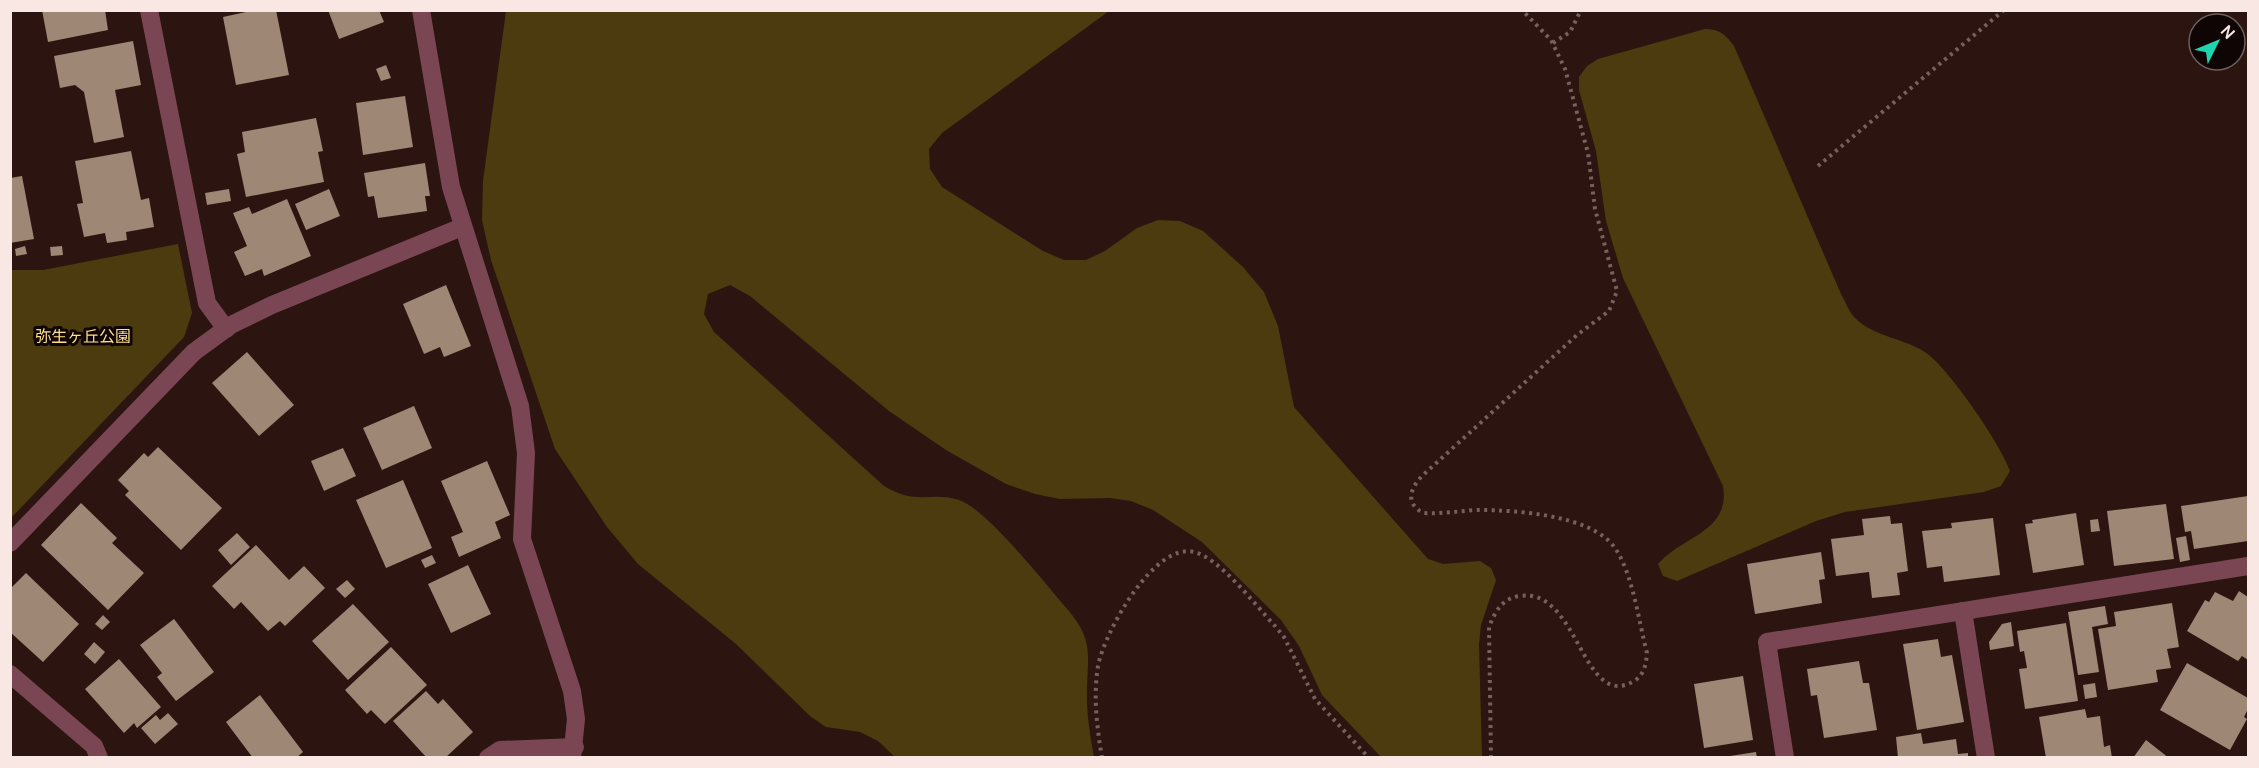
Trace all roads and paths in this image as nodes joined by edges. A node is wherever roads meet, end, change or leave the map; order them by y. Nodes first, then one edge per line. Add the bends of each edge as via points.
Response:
1 (150, 10) edge
2 (421, 10) edge
3 (1522, 10) edge
4 (1581, 10) edge
5 (2004, 10) edge
6 (1553, 43) junction
7 (1818, 166) dead end
8 (462, 227) junction
9 (226, 329) junction
10 (10, 543) edge
11 (2248, 566) edge
12 (1963, 611) junction
13 (10, 674) edge
14 (574, 752) edge
15 (99, 758) edge
16 (488, 758) edge
17 (1102, 758) edge
18 (1369, 758) edge
19 (1491, 758) edge
20 (1785, 758) edge
21 (1986, 758) edge

1 - 9 street via 207,303
2 - 8 street via 443,148
3 - 6 path
4 - 6 path via 1570,32
5 - 7 path
6 - 19 path via 1565,69 1588,153 1595,209 1617,291 1614,302 1609,311 1577,335 1422,476 1411,492 1411,501 1423,513 1526,513 1592,528 1604,536 1622,561 1647,654 1646,664 1635,681 1625,685 1605,681 1587,663 1562,614 1553,605 1529,595 1505,602 1495,611 1489,627
8 - 9 street via 272,305
8 - 14 street via 520,406 526,453 522,539 572,691 576,719
9 - 10 street via 194,352
11 - 12 street
12 - 20 street via 1767,642
12 - 21 street
13 - 15 street via 94,746
14 - 16 street via 500,750
17 - 18 path via 1095,688 1105,641 1154,568 1173,552 1185,550 1209,560 1275,626 1315,699

